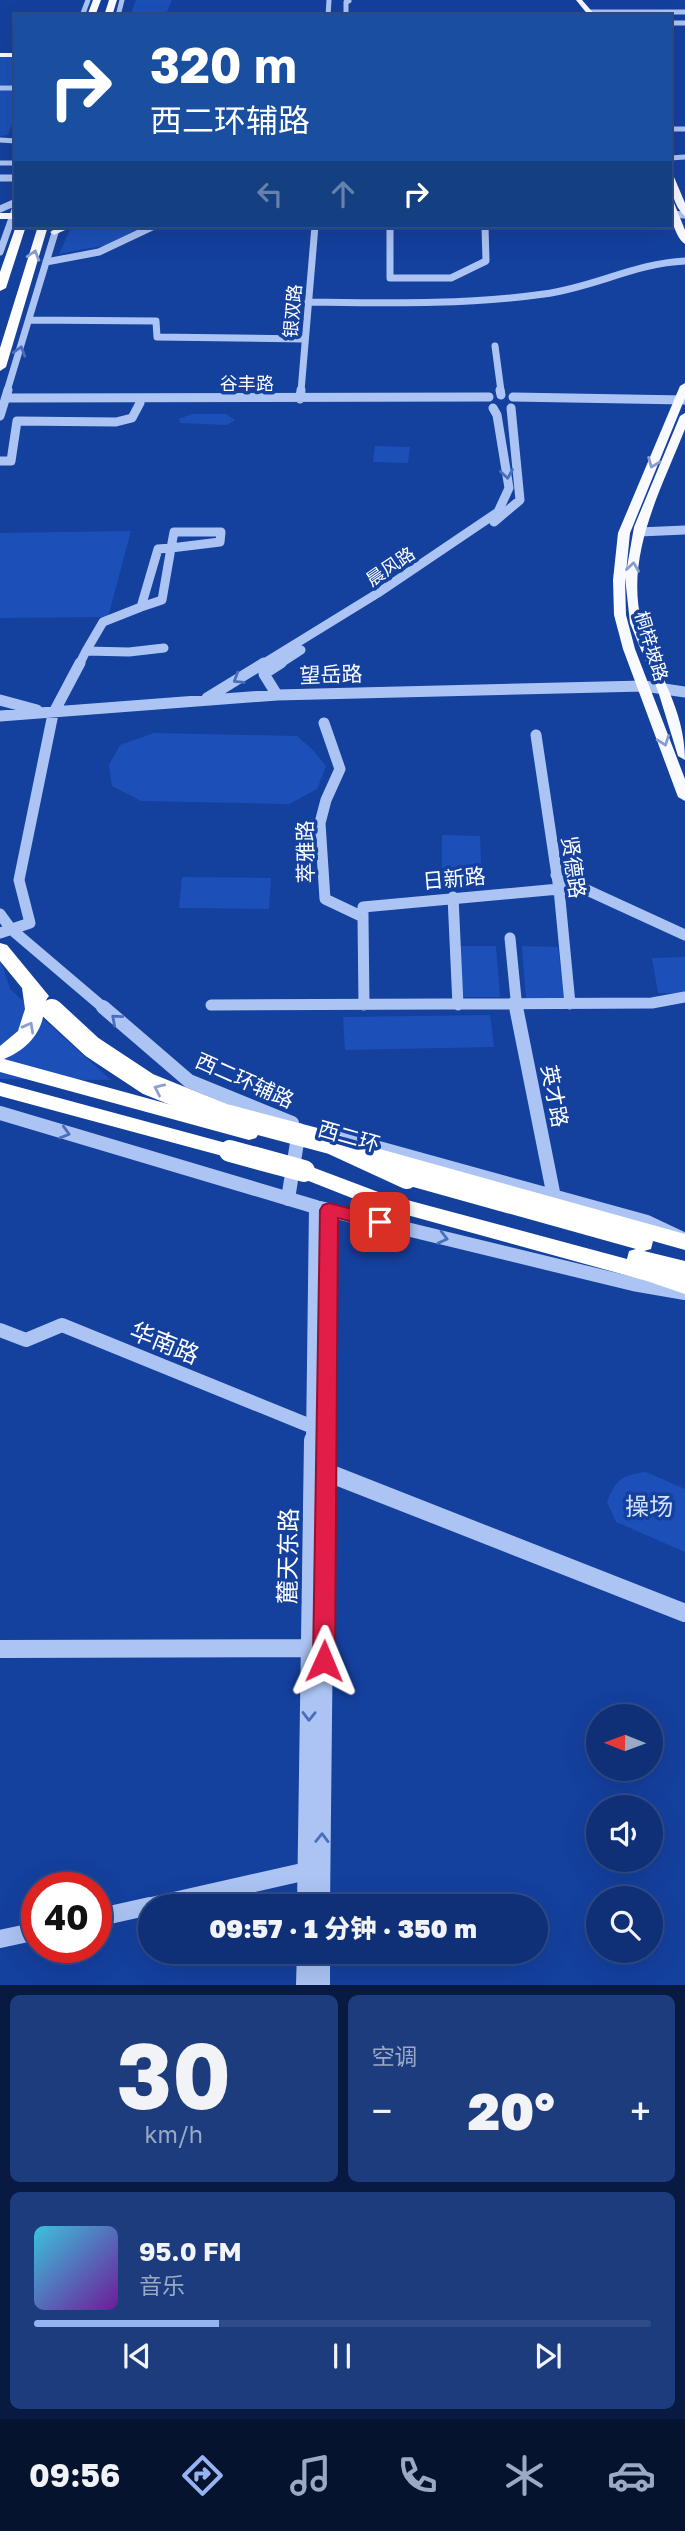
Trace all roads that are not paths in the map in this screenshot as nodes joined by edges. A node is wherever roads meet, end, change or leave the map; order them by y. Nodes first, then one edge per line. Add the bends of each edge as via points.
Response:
1 (573, 0) edge
2 (685, 12) edge
3 (589, 14) edge
4 (622, 14) edge
5 (672, 185) edge
6 (678, 209) edge
7 (0, 216) edge
8 (13, 218) edge
9 (42, 228) edge
10 (150, 228) edge
11 (315, 228) edge
12 (390, 228) edge
13 (485, 228) edge
14 (56, 229) edge
15 (685, 242) edge
16 (0, 252) edge
17 (685, 261) edge
18 (46, 262) junction
19 (0, 288) edge
20 (308, 302) junction
21 (30, 320) junction
22 (305, 339) junction
23 (495, 346) dead end
24 (0, 367) edge
25 (685, 386) edge
26 (501, 395) junction
27 (300, 399) junction
28 (5, 400) junction
29 (140, 403) junction
30 (490, 403) junction
31 (681, 403) edge
32 (513, 404) junction
33 (0, 416) edge
34 (685, 416) edge
35 (0, 461) edge
36 (685, 530) edge
37 (639, 532) junction
38 (171, 547) junction
39 (142, 607) junction
40 (164, 648) dead end
41 (86, 651) junction
42 (662, 685) junction
43 (644, 686) junction
44 (685, 692) edge
45 (277, 695) junction
46 (0, 700) edge
47 (204, 700) junction
48 (53, 713) junction
49 (0, 716) edge
50 (324, 723) dead end
51 (536, 735) dead end
52 (685, 756) edge
53 (685, 797) edge
54 (556, 875) junction
55 (576, 885) junction
56 (559, 889) junction
57 (453, 897) junction
58 (0, 914) edge
59 (363, 917) junction
60 (5, 931) edge
61 (685, 935) edge
62 (510, 938) dead end
63 (4, 954) edge
64 (31, 988) junction
65 (683, 997) edge
66 (363, 1004) junction
67 (516, 1004) junction
68 (570, 1004) junction
69 (211, 1005) dead end
70 (458, 1005) junction
71 (0, 1054) edge
72 (0, 1065) edge
73 (0, 1089) edge
74 (0, 1101) edge
75 (0, 1113) edge
76 (216, 1125) junction
77 (298, 1130) junction
78 (331, 1143) junction
79 (230, 1151) junction
80 (304, 1171) junction
81 (407, 1178) junction
82 (554, 1196) junction
83 (288, 1199) junction
84 (323, 1208) junction
85 (685, 1241) edge
86 (685, 1253) edge
87 (685, 1269) edge
88 (685, 1286) edge
89 (685, 1293) edge
90 (0, 1330) edge
91 (313, 1427) junction
92 (327, 1472) junction
93 (685, 1613) edge
94 (310, 1648) junction
95 (0, 1649) edge
96 (307, 1871) junction
97 (204, 1894) edge
98 (306, 1894) edge
99 (321, 1894) edge
100 (138, 1909) edge
101 (112, 1915) edge
102 (21, 1934) edge
103 (0, 1939) edge
104 (306, 1964) edge
105 (321, 1964) edge
106 (305, 1985) edge
107 (321, 1985) edge

1 - 3 main road
2 - 4 street
5 - 6 main road
6 - 15 main road
7 - 8 main road
7 - 8 street
8 - 16 street
8 - 19 highway
24 -> 9 highway
10 - 18 street via 99,252
11 - 20 street, 银双路
12 - 13 street via 390,278 451,278 485,261
14 - 18 street
17 - 20 street via 662,262 547,294 447,303
18 - 21 street
20 - 22 street, 银双路
21 - 22 street via 156,321 157,337
28 -> 21 street
22 - 27 street, 银双路
23 - 26 street
25 - 31 main road, 桐梓坡路
26 - 30 street
26 - 32 street
27 - 28 street, 谷丰路
27 - 30 street, 谷丰路
28 - 29 street, 谷丰路
28 - 33 street
29 - 30 street, 谷丰路
29 - 35 street via 132,418 116,422 17,421 11,461
30 - 32 street
30 -> 47 street, 晨风路 via 497,415 509,488 498,512 378,593
31 - 32 street
31 -> 43 main road, 桐梓坡路 via 624,533 618,580 621,615
32 - 45 street, 晨风路 via 520,500 505,515 264,674
34 - 37 main road, 桐梓坡路
36 - 37 street
42 -> 37 main road, 桐梓坡路 via 636,623 631,576
38 - 38 street via 220,542 221,532 174,532
38 - 39 street via 158,549
38 - 39 street via 162,600
39 - 41 street via 103,622
40 - 41 street
41 - 48 street
42 - 43 street, 望岳路
42 - 44 street, 望岳路
42 - 52 main road, 桐梓坡路
43 - 45 street, 望岳路
43 -> 53 main road, 桐梓坡路
45 - 47 street, 望岳路
46 - 48 street
47 - 48 street, 望岳路
48 - 49 street, 望岳路
48 - 60 street via 19,880 30,923
50 - 59 street, 萃雅路 via 340,769 320,823 325,899
51 - 54 street, 贤德路
54 - 55 street
54 - 56 street, 贤德路
55 - 56 street, 日新路
55 - 61 street
56 - 57 street, 日新路
56 - 68 street, 贤德路
57 - 59 street, 日新路 via 363,907
57 - 70 street
58 - 60 street, 西二环辅路
59 - 66 street
77 -> 60 street, 西二环辅路 via 189,1081
62 - 67 street, 英才路
63 - 64 highway
71 -> 64 highway via 33,1026 36,1006
77 -> 64 highway, bridge via 225,1115 148,1084 92,1047
65 - 68 street via 652,1003
66 - 69 street
66 - 70 street
67 - 68 street
67 - 70 street
67 - 82 street, 英才路
72 - 76 highway, 西二环
73 - 79 highway
74 - 79 highway
75 -> 83 street
76 - 77 highway, bridge
76 - 81 highway, 西二环, bridge
77 - 78 highway, bridge
77 - 82 street, 西二环辅路
77 - 83 street
78 - 81 highway, bridge
78 - 85 highway, bridge
79 - 80 highway, 西二环, bridge
80 - 87 highway, 西二环
80 - 88 highway via 375,1199
81 - 86 highway, 西二环
82 - 85 street, 西二环辅路 via 647,1222
83 - 84 street
84 -> 89 street
84 - 91 street, 麓天东路
84 - 92 street
90 - 91 street, 华南路 via 26,1340 62,1325
91 - 94 street, 麓天东路
92 - 93 street
99 -> 92 street
94 - 95 street
94 -> 96 street, 麓天东路
96 - 97 street
96 - 98 street, 麓天东路
100 - 101 street
102 - 103 street
104 - 106 street
105 - 107 street

